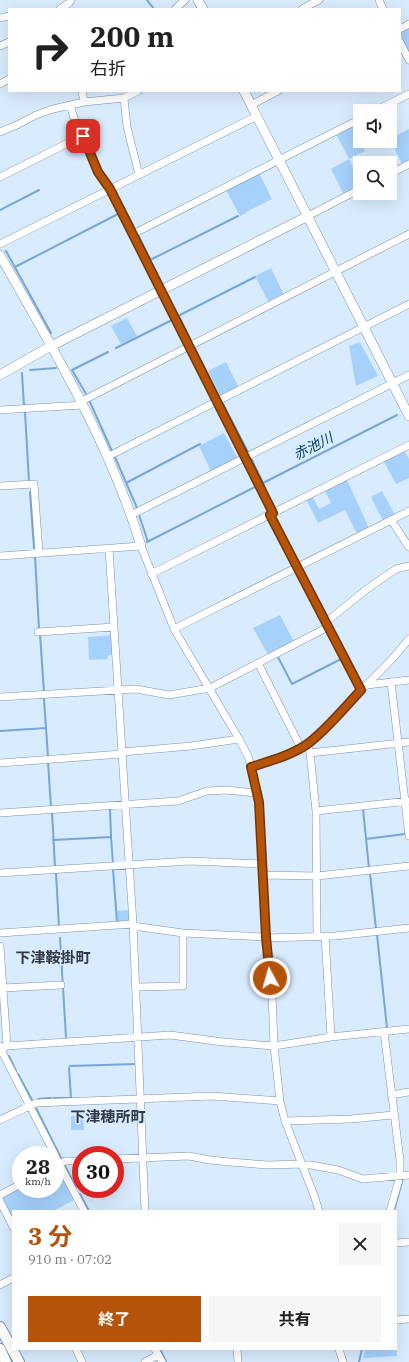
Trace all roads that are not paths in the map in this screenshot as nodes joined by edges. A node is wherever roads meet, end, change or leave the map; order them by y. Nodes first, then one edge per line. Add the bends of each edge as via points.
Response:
1 (71, 0) edge
2 (185, 0) edge
3 (319, 0) edge
4 (62, 8) edge
5 (176, 8) edge
6 (304, 8) edge
7 (401, 44) edge
8 (409, 60) edge
9 (82, 92) edge
10 (136, 92) edge
11 (245, 92) edge
12 (276, 92) edge
13 (409, 94) edge
14 (124, 98) junction
15 (84, 102) junction
16 (251, 104) junction
17 (389, 104) edge
18 (70, 105) junction
19 (257, 116) junction
20 (353, 123) edge
21 (0, 132) edge
22 (80, 137) junction
23 (279, 160) junction
24 (409, 164) edge
25 (397, 170) edge
26 (139, 175) junction
27 (0, 177) edge
28 (110, 189) junction
29 (353, 193) edge
30 (308, 216) junction
31 (133, 234) junction
32 (409, 234) edge
33 (0, 244) edge
34 (0, 255) edge
35 (336, 271) junction
36 (161, 290) junction
37 (409, 304) edge
38 (364, 327) junction
39 (51, 346) junction
40 (189, 346) junction
41 (0, 375) edge
42 (409, 375) edge
43 (392, 383) junction
44 (217, 401) junction
45 (82, 403) junction
46 (0, 410) edge
47 (409, 416) edge
48 (409, 445) edge
49 (106, 457) junction
50 (245, 457) junction
51 (0, 486) edge
52 (409, 511) edge
53 (272, 514) junction
54 (131, 515) junction
55 (391, 520) junction
56 (141, 546) junction
57 (409, 547) edge
58 (109, 549) junction
59 (39, 553) junction
60 (0, 556) edge
61 (409, 566) edge
62 (297, 567) junction
63 (151, 574) junction
64 (327, 625) junction
65 (114, 627) junction
66 (174, 629) junction
67 (38, 632) dead end
68 (409, 639) edge
69 (258, 663) junction
70 (409, 680) edge
71 (392, 682) junction
72 (367, 685) junction
73 (210, 688) junction
74 (118, 690) junction
75 (361, 690) junction
76 (0, 697) edge
77 (239, 739) junction
78 (409, 742) edge
79 (398, 743) junction
80 (304, 746) junction
81 (122, 753) junction
82 (310, 753) junction
83 (0, 763) edge
84 (251, 767) junction
85 (257, 793) junction
86 (407, 801) edge
87 (125, 804) junction
88 (316, 811) junction
89 (0, 813) edge
90 (409, 836) edge
91 (262, 864) junction
92 (129, 865) junction
93 (409, 866) edge
94 (0, 873) edge
95 (262, 875) junction
96 (316, 876) junction
97 (133, 925) junction
98 (409, 928) edge
99 (0, 933) edge
100 (183, 933) junction
101 (325, 936) junction
102 (317, 937) junction
103 (266, 938) junction
104 (0, 946) edge
105 (61, 985) dead end
106 (136, 987) junction
107 (3, 988) junction
108 (409, 1029) edge
109 (384, 1032) junction
110 (138, 1036) junction
111 (331, 1037) junction
112 (274, 1046) junction
113 (2, 1048) edge
114 (409, 1092) edge
115 (391, 1094) junction
116 (140, 1099) junction
117 (280, 1100) junction
118 (30, 1106) junction
119 (393, 1116) junction
120 (0, 1120) edge
121 (285, 1121) junction
122 (50, 1146) edge
123 (143, 1158) junction
124 (124, 1159) edge
125 (302, 1165) junction
126 (409, 1175) edge
127 (400, 1176) junction
128 (64, 1177) edge
129 (12, 1189) edge
130 (0, 1195) edge
131 (0, 1201) edge
132 (83, 1210) edge
133 (145, 1210) edge
134 (319, 1210) edge
135 (390, 1210) edge
136 (12, 1225) edge
137 (409, 1242) edge
138 (397, 1243) edge
139 (12, 1279) edge
140 (0, 1285) edge
141 (409, 1319) edge
142 (397, 1320) edge
143 (0, 1327) edge
144 (0, 1350) edge
145 (76, 1350) edge
146 (237, 1350) edge
147 (339, 1350) edge
148 (157, 1352) edge
149 (6, 1362) edge
150 (18, 1362) edge
151 (82, 1362) edge
152 (145, 1362) edge
153 (162, 1362) edge
154 (238, 1362) edge
155 (343, 1362) edge

1 - 4 street
2 - 5 street
3 - 6 street
7 - 8 street
9 - 15 street
10 - 14 street
11 - 16 street
12 - 16 street
13 - 17 street
14 - 15 street
14 - 26 street via 127,126
15 - 18 street
16 - 19 street
18 - 21 street via 36,115
18 - 22 street
19 - 23 street
19 - 26 street
20 - 23 street
22 - 27 street
22 - 28 street via 83,136 98,172
23 - 30 street
23 - 31 street
24 - 25 street
26 - 28 street
28 - 31 street
28 - 33 street
29 - 30 street
30 - 35 street
30 - 36 street
31 - 36 street
32 - 35 street
34 - 39 street
35 - 38 street
35 - 40 street
36 - 39 street
36 - 40 street
37 - 38 street
38 - 43 street
38 - 44 street
39 - 41 street
39 - 45 street
40 - 44 street
40 - 45 street
42 - 43 street
43 - 47 street
43 - 50 street
44 - 49 street
44 - 50 street
45 - 46 street
45 - 49 street
48 - 53 street
49 - 54 street
50 - 53 street
50 - 54 street
51 - 59 street via 34,484
52 - 55 street
53 - 62 street
53 - 63 street
54 - 56 street
55 - 57 street
55 - 62 street
56 - 58 street
56 - 63 street
58 - 59 street
58 - 65 street
59 - 60 street
61 - 64 street via 396,569 366,589
62 - 64 street
62 - 66 street
63 - 66 street
64 - 69 street
64 - 75 street
65 - 67 street
65 - 74 street
66 - 73 street
68 - 72 street
69 - 73 street
69 - 80 street
70 - 71 street
71 - 72 street
71 - 79 street
72 - 75 street
73 - 74 street via 169,695 136,689
73 - 77 street
74 - 76 street
74 - 81 street
75 - 80 street
77 - 81 street
77 - 84 street
78 - 79 street
79 - 82 street
79 - 86 street
80 - 82 street
80 - 84 street via 290,754
81 - 83 street
81 - 87 street
82 - 88 street
84 - 85 street
85 - 87 street via 207,791 178,801
85 - 91 street
86 - 88 street
86 - 90 street
87 - 89 street
87 - 92 street
88 - 96 street
91 - 92 street via 190,861
91 - 95 street
92 - 94 street
92 - 97 street
93 - 96 street
95 - 96 street
95 - 103 street
96 - 102 street
97 - 99 street
97 - 100 street
97 - 106 street
98 - 101 street
100 - 103 street
100 - 106 street via 183,986
101 - 102 street
101 - 111 street
102 - 103 street
103 - 112 street
104 - 107 street
105 - 107 street
106 - 110 street
107 - 113 street
108 - 109 street
109 - 111 street
109 - 115 street
110 - 112 street via 170,1034
110 - 113 street
110 - 116 street
111 - 112 street
112 - 117 street
113 - 118 street
114 - 115 street
115 - 119 street
116 - 117 street via 212,1096
116 - 118 street via 36,1103
116 - 123 street
117 - 121 street
118 - 120 street
118 - 122 street
119 - 121 street
119 - 127 street
121 - 125 street
123 - 124 street
123 - 125 street via 189,1156 230,1162
123 - 133 street
125 - 127 street via 338,1170 363,1179
125 - 134 street
126 - 127 street
127 - 135 street
128 - 132 street
129 - 130 street
131 - 136 street
137 - 138 street
139 - 140 street
141 - 142 street
143 - 150 main road
144 - 149 main road
145 - 151 street
146 - 154 street
147 - 155 street
148 - 152 street
148 - 153 street

